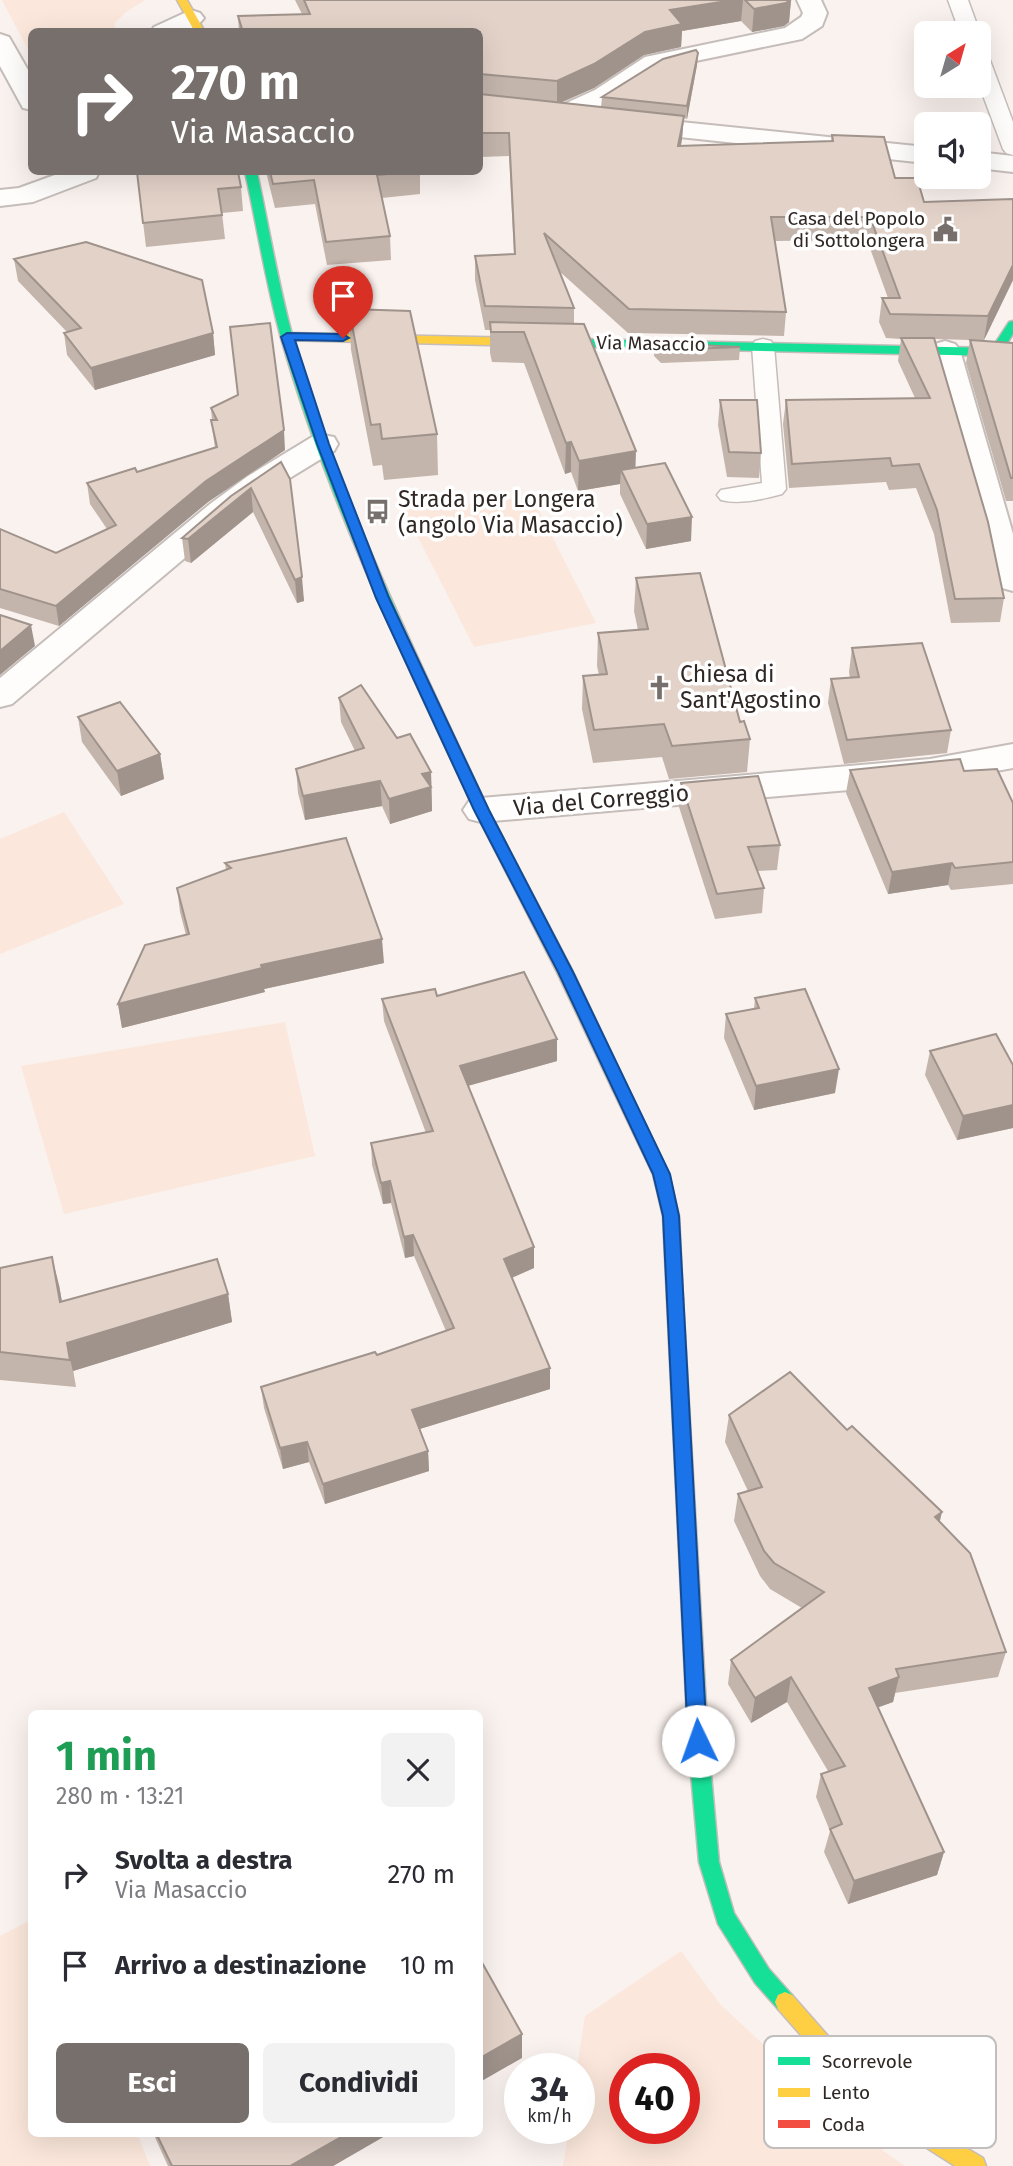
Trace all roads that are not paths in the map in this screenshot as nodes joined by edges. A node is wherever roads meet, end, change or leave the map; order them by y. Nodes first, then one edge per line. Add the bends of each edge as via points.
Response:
1 (809, 0) edge
2 (958, 0) edge
3 (191, 16) edge
4 (966, 21) edge
5 (170, 28) edge
6 (0, 42) edge
7 (991, 90) edge
8 (28, 97) edge
9 (534, 113) edge
10 (560, 116) junction
11 (1013, 149) edge
12 (914, 154) edge
13 (1013, 155) edge
14 (991, 157) edge
15 (991, 160) edge
16 (1013, 163) edge
17 (78, 175) edge
18 (252, 175) edge
19 (0, 198) edge
20 (1013, 325) edge
21 (287, 337) junction
22 (763, 346) junction
23 (945, 350) junction
24 (323, 444) junction
25 (729, 495) dead end
26 (1013, 581) edge
27 (25, 629) edge
28 (64, 641) junction
29 (0, 696) edge
30 (1013, 756) edge
31 (481, 810) junction
32 (815, 2036) edge
33 (946, 2148) edge
34 (975, 2166) edge

1 - 10 street via 813,21 793,34 654,62 604,96
2 - 4 lane
3 - 5 street
6 - 8 street
7 - 11 lane
9 - 10 street
10 - 12 street
13 - 14 lane
15 - 16 street
17 - 19 street via 23,196
18 - 21 street
20 - 23 street, Via Masaccio via 996,352
21 - 22 street, Via Masaccio
21 - 24 street
22 - 23 street, Via Masaccio
22 - 25 lane via 774,489
23 - 26 street
24 - 28 street via 221,511
24 - 31 street via 383,598
27 - 28 street
28 - 29 street
30 - 31 street, Via del Correggio via 930,771
31 - 32 street via 662,1174 671,1216 698,1741 709,1862 725,1917 762,1976
33 - 34 street

